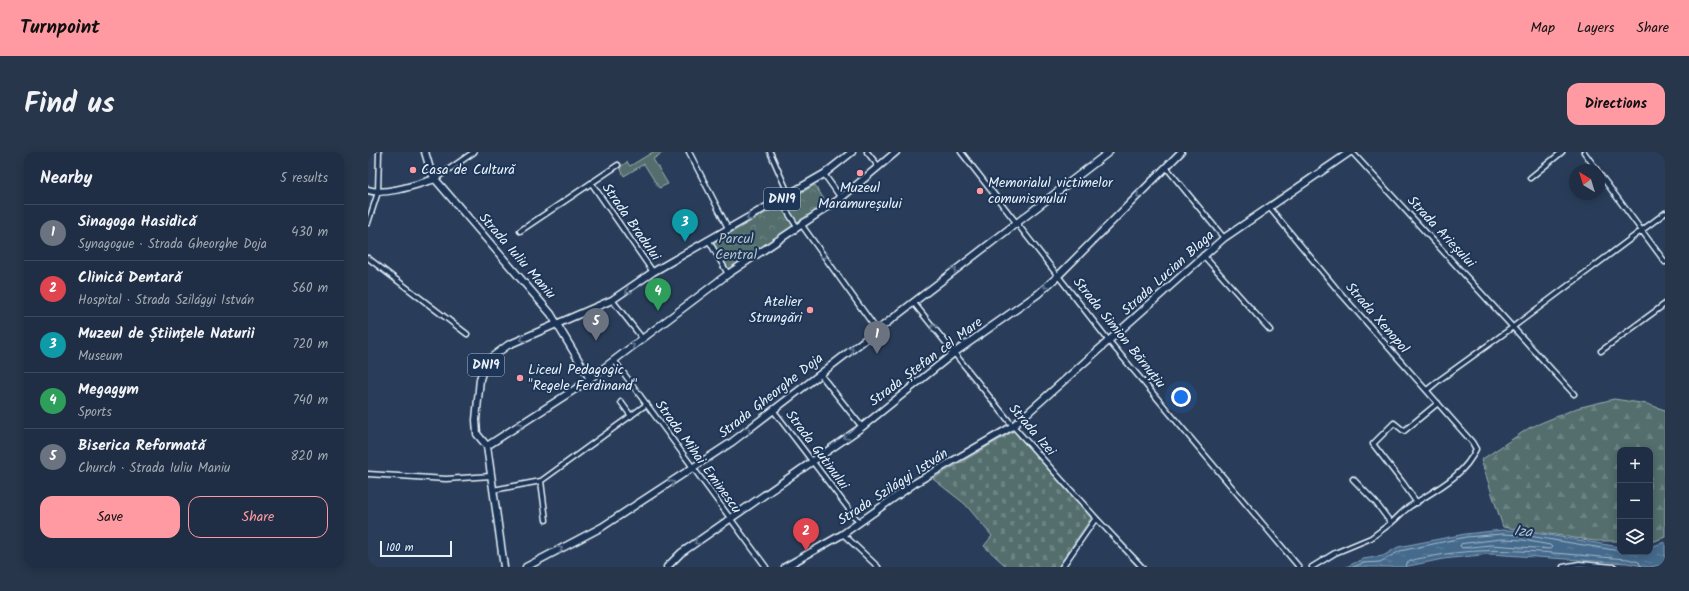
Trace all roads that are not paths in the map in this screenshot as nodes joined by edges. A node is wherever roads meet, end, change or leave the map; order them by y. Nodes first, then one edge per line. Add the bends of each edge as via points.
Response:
1 (379, 152) edge
2 (424, 152) edge
3 (474, 152) edge
4 (689, 152) edge
5 (770, 152) edge
6 (867, 152) edge
7 (896, 152) edge
8 (961, 152) edge
9 (1109, 152) edge
10 (1181, 152) edge
11 (1351, 152) edge
12 (1562, 152) edge
13 (1584, 152) edge
14 (849, 153) edge
15 (1593, 164) edge
16 (618, 165) dead end
17 (879, 167) junction
18 (1166, 167) junction
19 (824, 174) junction
20 (1530, 178) dead end
21 (435, 179) junction
22 (1605, 181) edge
23 (592, 184) junction
24 (368, 190) edge
25 (378, 192) junction
26 (789, 195) junction
27 (841, 198) junction
28 (780, 200) junction
29 (1269, 207) junction
30 (1665, 213) edge
31 (1016, 222) junction
32 (368, 223) edge
33 (799, 226) junction
34 (729, 230) junction
35 (520, 231) dead end
36 (1642, 231) junction
37 (1224, 238) junction
38 (708, 241) junction
39 (1203, 255) junction
40 (368, 258) edge
41 (1665, 262) edge
42 (653, 272) junction
43 (728, 274) junction
44 (1058, 276) junction
45 (612, 300) junction
46 (913, 302) junction
47 (1665, 304) edge
48 (559, 324) junction
49 (1513, 327) junction
50 (877, 330) junction
51 (1270, 330) dead end
52 (467, 334) dead end
53 (642, 338) junction
54 (1109, 341) junction
55 (1601, 351) dead end
56 (954, 353) junction
57 (614, 360) junction
58 (820, 374) junction
59 (590, 379) junction
60 (1427, 390) junction
61 (1574, 394) dead end
62 (621, 402) dead end
63 (1438, 403) junction
64 (647, 404) junction
65 (773, 410) junction
66 (631, 416) junction
67 (1013, 426) junction
68 (862, 427) junction
69 (487, 446) junction
70 (812, 461) junction
71 (694, 468) junction
72 (368, 474) edge
73 (491, 476) junction
74 (1353, 480) dead end
75 (541, 481) junction
76 (493, 490) junction
77 (1417, 503) junction
78 (1096, 518) junction
79 (729, 519) junction
80 (546, 520) dead end
81 (858, 522) junction
82 (1391, 523) junction
83 (843, 534) junction
84 (503, 566) edge
85 (526, 567) edge
86 (667, 567) edge
87 (766, 567) edge
88 (785, 567) edge
89 (878, 567) edge
90 (1062, 567) edge
91 (1142, 567) edge
92 (1299, 567) edge
93 (1312, 567) edge
94 (1563, 567) edge
95 (1614, 567) edge

1 - 25 street
2 - 21 main road, Strada Iuliu Maniu
3 - 21 street
4 - 34 street
5 - 26 street
6 - 17 street
7 - 17 main road, DN19
8 - 31 street, Strada Simion Bărnuțiu
9 - 31 main road, Strada Gheorghe Doja
10 - 18 main road, Strada Ștefan cel Mare
11 - 29 main road, Strada Lucian Blaga
11 - 49 street, Strada Arieșului
12 - 20 street
13 - 15 street
14 - 19 main road, DN19
16 - 23 street, Strada Bradului
17 - 27 main road, DN19
18 - 37 street
18 -> 44 main road, Strada Ștefan cel Mare
19 - 26 main road, DN19
19 - 27 street
21 - 25 main road
21 - 48 main road, Strada Iuliu Maniu
22 - 36 street
23 - 35 street, Strada Bradului
23 - 42 street, Strada Bradului
24 - 25 main road
25 - 32 street
26 - 28 main road, DN19
27 - 33 main road, DN19
28 - 33 street
28 -> 34 main road, DN19
29 - 37 main road, Strada Lucian Blaga
29 - 60 street, Strada Xenopol via 1336,288
30 - 36 street
31 - 44 street, Strada Simion Bărnuțiu
46 -> 31 main road, Strada Gheorghe Doja
33 - 43 main road, DN19
33 -> 50 street
34 - 38 main road, DN19
36 - 41 street
36 - 49 street
37 - 39 main road, Strada Lucian Blaga
38 - 42 main road, DN19
38 - 43 street
39 - 51 street
39 - 54 main road, Strada Lucian Blaga
40 - 52 street
42 -> 45 main road, DN19
43 - 53 main road, DN19
44 - 54 street, Strada Simion Bărnuțiu
44 -> 56 main road, Strada Ștefan cel Mare via 1038,294
45 - 48 main road, DN19
45 - 53 street
46 - 50 main road, Strada Gheorghe Doja
56 -> 46 street, Strada Izei
47 - 55 street
48 - 59 main road, Strada Iuliu Maniu
48 -> 69 main road, DN19 via 508,345 488,362 480,379 476,420 477,434
49 - 60 street
49 - 61 street, Strada Arieșului
58 -> 50 main road, Strada Gheorghe Doja
57 -> 53 main road, DN19
54 - 67 main road, Strada Lucian Blaga
54 - 92 street, Strada Simion Bărnuțiu
56 - 67 street, Strada Izei
56 - 68 main road, Strada Ștefan cel Mare
57 - 59 main road, DN19
57 - 64 street, Strada Mihai Eminescu
58 - 65 main road, Strada Gheorghe Doja
58 - 68 street
69 -> 59 main road, DN19
60 - 63 street, Strada Xenopol
62 - 66 street
63 - 77 street, Strada Xenopol via 1476,449 1456,475
63 - 77 street via 1404,431 1394,423 1373,444
64 - 66 street
64 - 71 street, Strada Mihai Eminescu
65 - 70 street, Strada Gutinului
71 -> 65 main road, Strada Gheorghe Doja
66 - 75 street
67 - 78 street, Strada Izei
67 - 81 main road, Strada Szilágyi István via 915,483
68 -> 70 main road, Strada Ștefan cel Mare
69 - 73 main road, DN19
70 - 79 main road, Strada Ștefan cel Mare
70 - 81 street, Strada Gutinului
71 - 79 street, Strada Mihai Eminescu
85 -> 71 main road, Strada Gheorghe Doja via 602,527
72 - 73 street via 446,478
73 - 76 main road, DN19
74 - 82 street via 1376,503
75 - 76 street
75 - 80 street
76 - 84 main road, DN19
77 - 82 street via 1409,506
78 - 90 street
78 - 91 street, Strada Izei
79 -> 86 main road, Strada Ștefan cel Mare via 681,553
79 - 87 street, Strada Mihai Eminescu
81 - 83 main road, Strada Szilágyi István
82 - 93 street via 1371,538 1335,553
83 - 88 main road, Strada Szilágyi István
83 - 89 street
94 - 95 street via 1579,564

